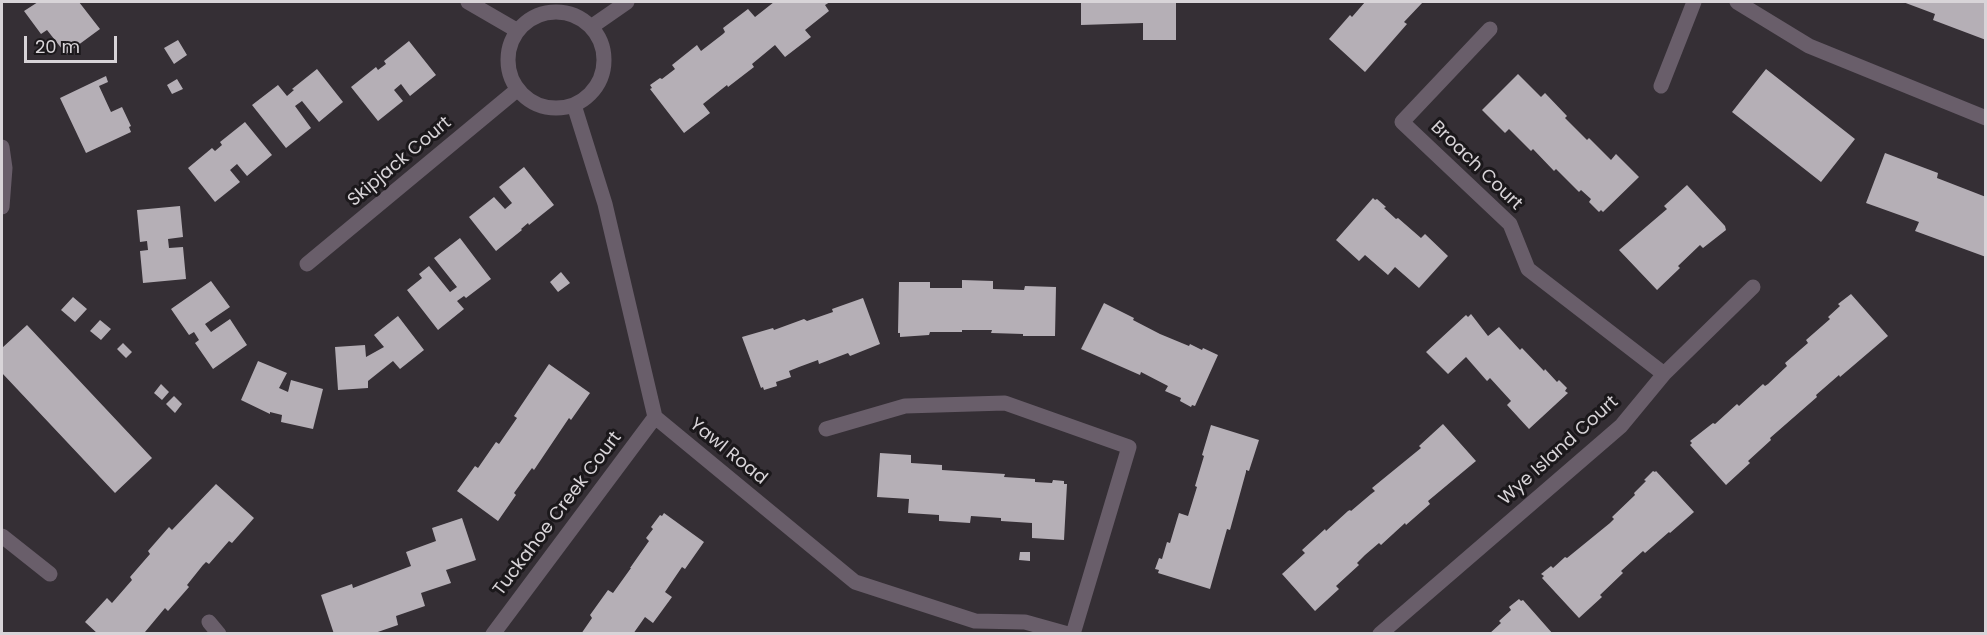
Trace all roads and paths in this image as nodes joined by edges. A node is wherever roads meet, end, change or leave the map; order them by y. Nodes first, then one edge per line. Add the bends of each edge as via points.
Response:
1 (468, 2) edge
2 (627, 2) edge
3 (1694, 2) edge
4 (1737, 2) edge
5 (591, 27) junction
6 (1490, 29) dead end
7 (518, 31) junction
8 (1661, 86) dead end
9 (518, 89) junction
10 (574, 105) junction
11 (1986, 118) edge
12 (2, 147) edge
13 (2, 207) edge
14 (307, 264) dead end
15 (1754, 287) dead end
16 (1664, 374) junction
17 (654, 417) junction
18 (826, 429) dead end
19 (2, 536) edge
20 (50, 574) dead end
21 (974, 627) edge
22 (493, 633) edge
23 (1068, 633) edge
24 (1073, 633) edge
25 (1380, 633) edge

1 - 7 street
2 - 5 street
3 - 8 street
4 - 11 street via 1809,46
5 - 7 street via 562,13 531,20
5 - 10 street via 600,40 604,71 598,86
6 - 16 street, Broach Court via 1402,122 1510,224 1528,269
7 - 9 street via 508,60
9 - 10 street via 543,106
9 - 14 street, Skipjack Court
10 - 17 street via 605,204
12 - 13 street
15 - 16 street, Wye Island Court
16 - 25 street, Wye Island Court via 1621,426
17 - 21 street, Yawl Road via 855,582
17 - 22 street, Tuckahoe Creek Court
18 - 24 street via 905,406 1005,403 1129,447
19 - 20 street
21 - 23 street, Yawl Road via 1025,622

